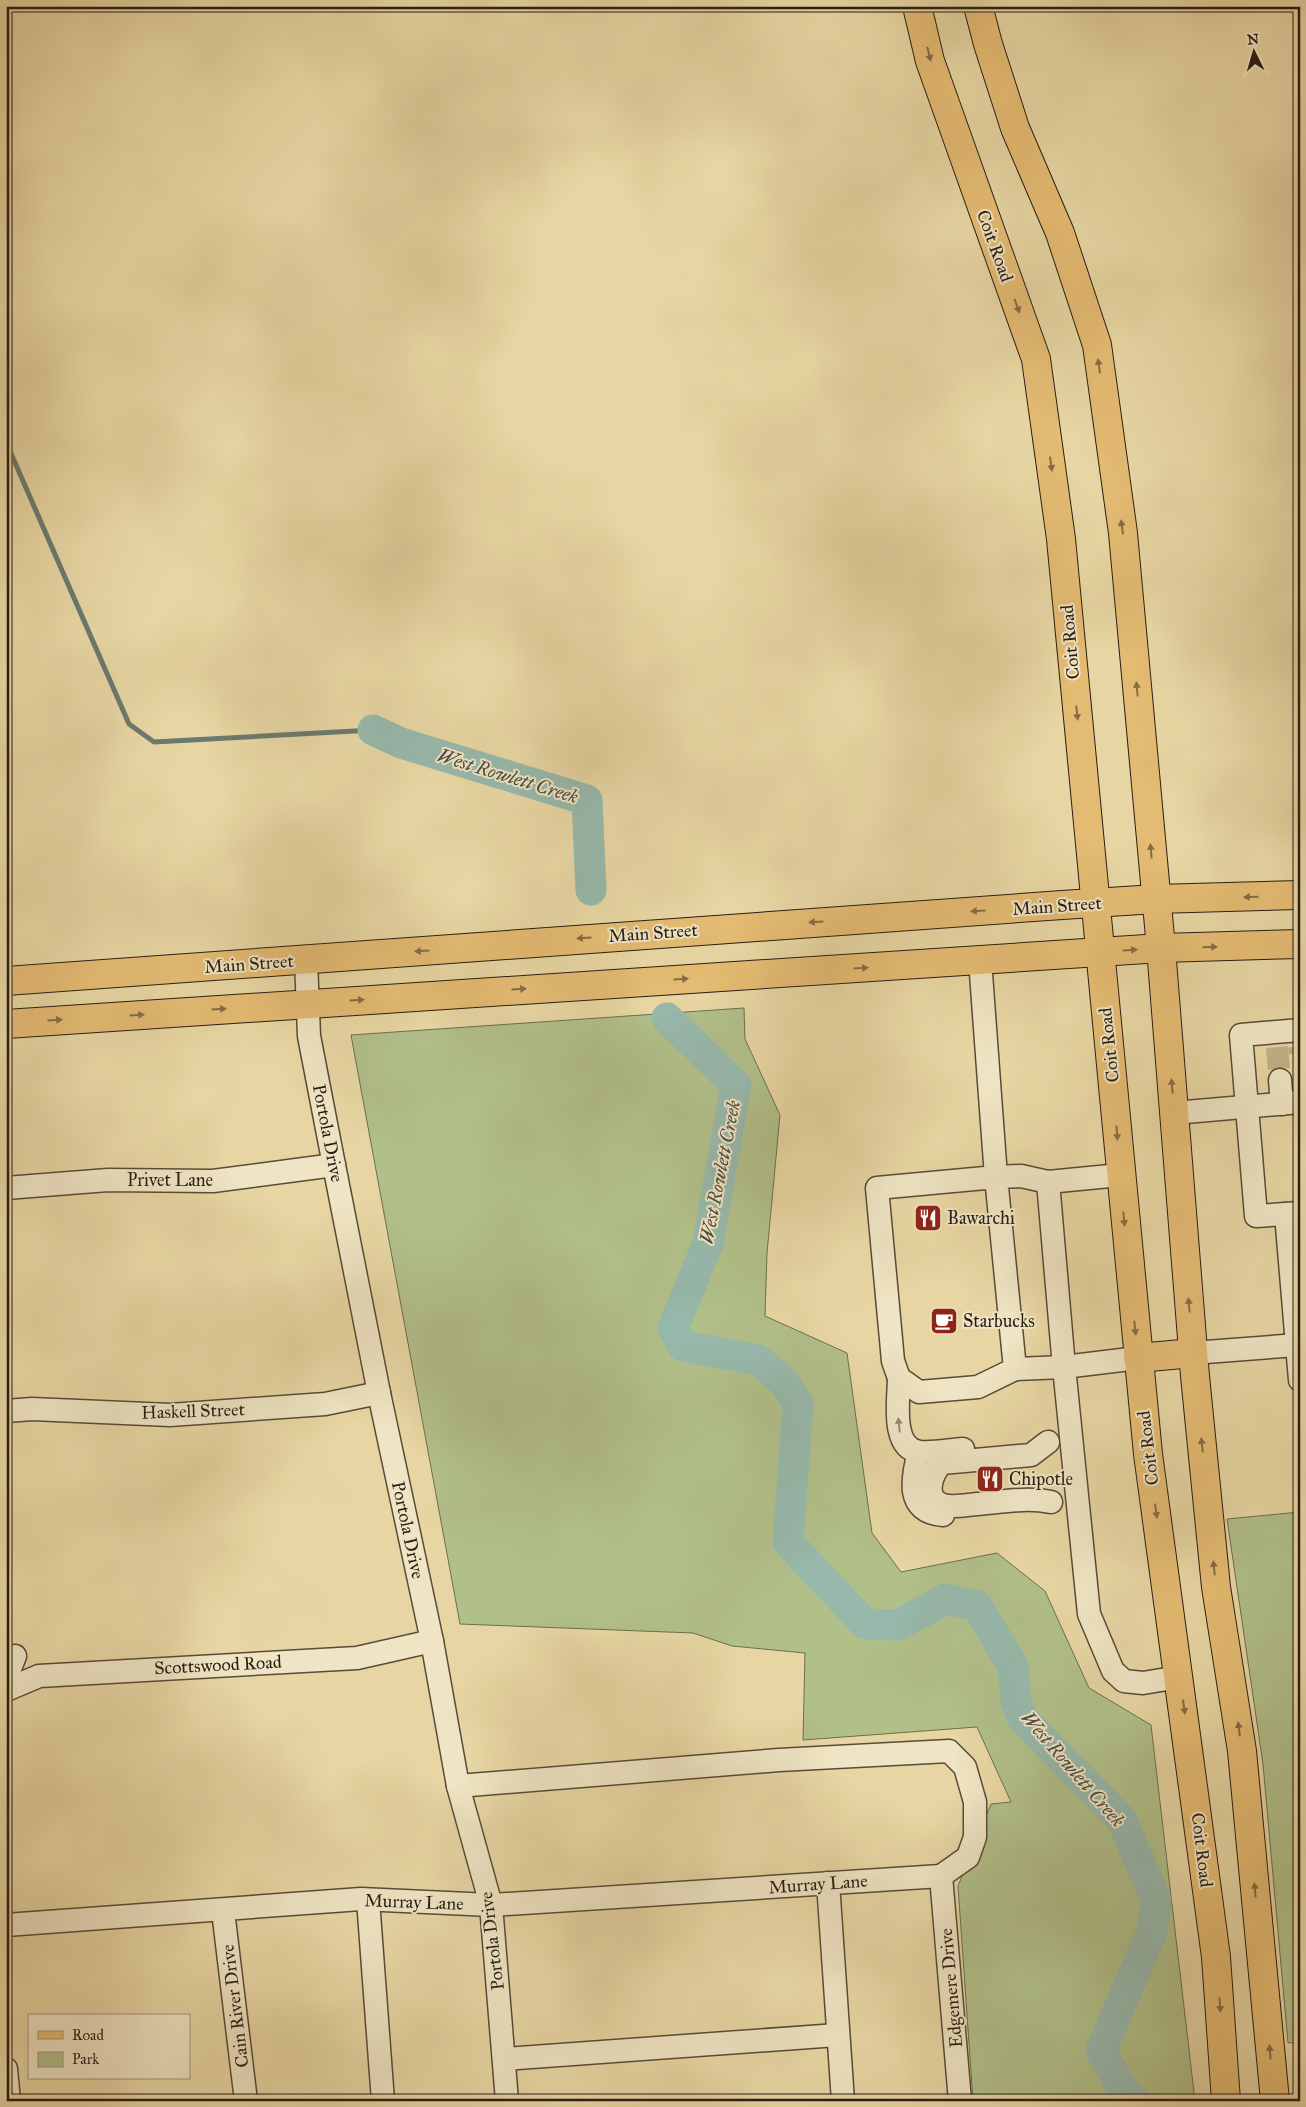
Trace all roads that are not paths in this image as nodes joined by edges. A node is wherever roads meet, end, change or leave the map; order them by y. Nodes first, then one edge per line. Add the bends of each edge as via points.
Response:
1 (918, 6) edge
2 (978, 6) edge
3 (1300, 895) edge
4 (1156, 899) junction
5 (1097, 903) junction
6 (1300, 944) edge
7 (1161, 948) junction
8 (1100, 952) junction
9 (306, 960) junction
10 (980, 960) junction
11 (6, 981) edge
12 (308, 1003) junction
13 (6, 1024) edge
14 (1282, 1038) edge
15 (1273, 1080) tunnel mouth
16 (1274, 1104) edge
17 (1174, 1113) junction
18 (334, 1165) junction
19 (1120, 1175) junction
20 (996, 1177) junction
21 (1048, 1182) junction
22 (6, 1188) edge
23 (1293, 1213) edge
24 (1299, 1345) edge
25 (1193, 1353) junction
26 (1138, 1358) junction
27 (1064, 1367) junction
28 (1015, 1369) junction
29 (899, 1378) junction
30 (1300, 1380) edge
31 (379, 1393) junction
32 (6, 1411) edge
33 (1071, 1440) junction
34 (1048, 1442) junction
35 (919, 1452) junction
36 (1077, 1499) junction
37 (1051, 1502) junction
38 (432, 1641) junction
39 (15, 1656) dead end
40 (1179, 1677) junction
41 (6, 1678) edge
42 (6, 1690) edge
43 (458, 1786) junction
44 (941, 1876) junction
45 (828, 1883) junction
46 (368, 1900) junction
47 (491, 1905) junction
48 (224, 1911) junction
49 (6, 1925) edge
50 (837, 2035) junction
51 (504, 2059) junction
52 (6, 2069) edge
53 (9, 2101) edge
54 (246, 2101) edge
55 (383, 2101) edge
56 (508, 2101) edge
57 (843, 2101) edge
58 (960, 2101) edge
59 (1226, 2101) edge
60 (1275, 2101) edge

1 -> 5 main road, Coit Road via 933,69 1036,359 1061,539
4 -> 2 main road via 1123,533 1096,346 1060,233 1016,128
3 -> 4 main road, Main Street
4 - 5 main road, Main Street
4 - 7 main road
5 - 8 main road, Coit Road
5 -> 9 main road, Main Street
7 -> 6 main road
8 -> 7 main road
17 -> 7 main road
8 - 10 main road
8 -> 19 main road, Coit Road
9 - 11 main road, Main Street
9 - 12 street, Portola Drive
12 -> 10 main road
10 - 20 street
13 -> 12 main road
12 - 18 street, Portola Drive via 309,1036
14 - 16 street via 1241,1035
15 - 16 street
16 - 17 street
16 - 23 street via 1256,1216
25 -> 17 main road
18 - 22 street, Privet Lane via 213,1180 108,1180
18 - 31 street, Portola Drive
19 - 21 street
19 -> 26 main road, Coit Road
20 - 21 street via 1020,1176
20 - 28 street
20 - 29 street via 878,1188 893,1361
21 - 27 street
23 - 24 street
24 - 25 street
24 - 30 street
25 - 26 main road
60 -> 25 main road via 1242,1751 1216,1587
26 - 27 street
26 -> 40 main road, Coit Road
27 - 28 street
27 - 33 street
28 - 29 street via 978,1387 919,1392
35 -> 29 street via 901,1438 898,1426
31 - 32 street, Haskell Street via 324,1404 170,1415 32,1409
31 - 38 street, Portola Drive
33 - 34 street
33 - 36 street
34 - 35 street
34 - 37 street via 1031,1455 942,1463 931,1480 931,1491 941,1505 1034,1499
35 - 37 street via 912,1478 913,1492 921,1506 936,1514 953,1516 1030,1509
36 - 37 street
36 - 40 street via 1090,1614 1113,1671 1124,1681
38 - 42 street, Scottswood Road via 357,1658 39,1676
38 - 43 street, Portola Drive
39 - 41 street
40 -> 59 main road, Coit Road via 1216,1957
43 - 44 street via 779,1760 949,1751 965,1767 975,1802 975,1837 968,1858
43 - 47 street, Portola Drive
44 - 45 street, Murray Lane
44 - 58 street, Edgemere Drive
45 - 47 street, Murray Lane
45 - 50 street
46 - 47 street, Murray Lane
46 - 48 street, Murray Lane
46 - 55 street
47 - 51 street, Portola Drive
48 - 49 street, Murray Lane
48 - 54 street, Cain River Drive
50 - 51 street
50 - 57 street
51 - 56 street, Portola Drive
52 - 53 street

